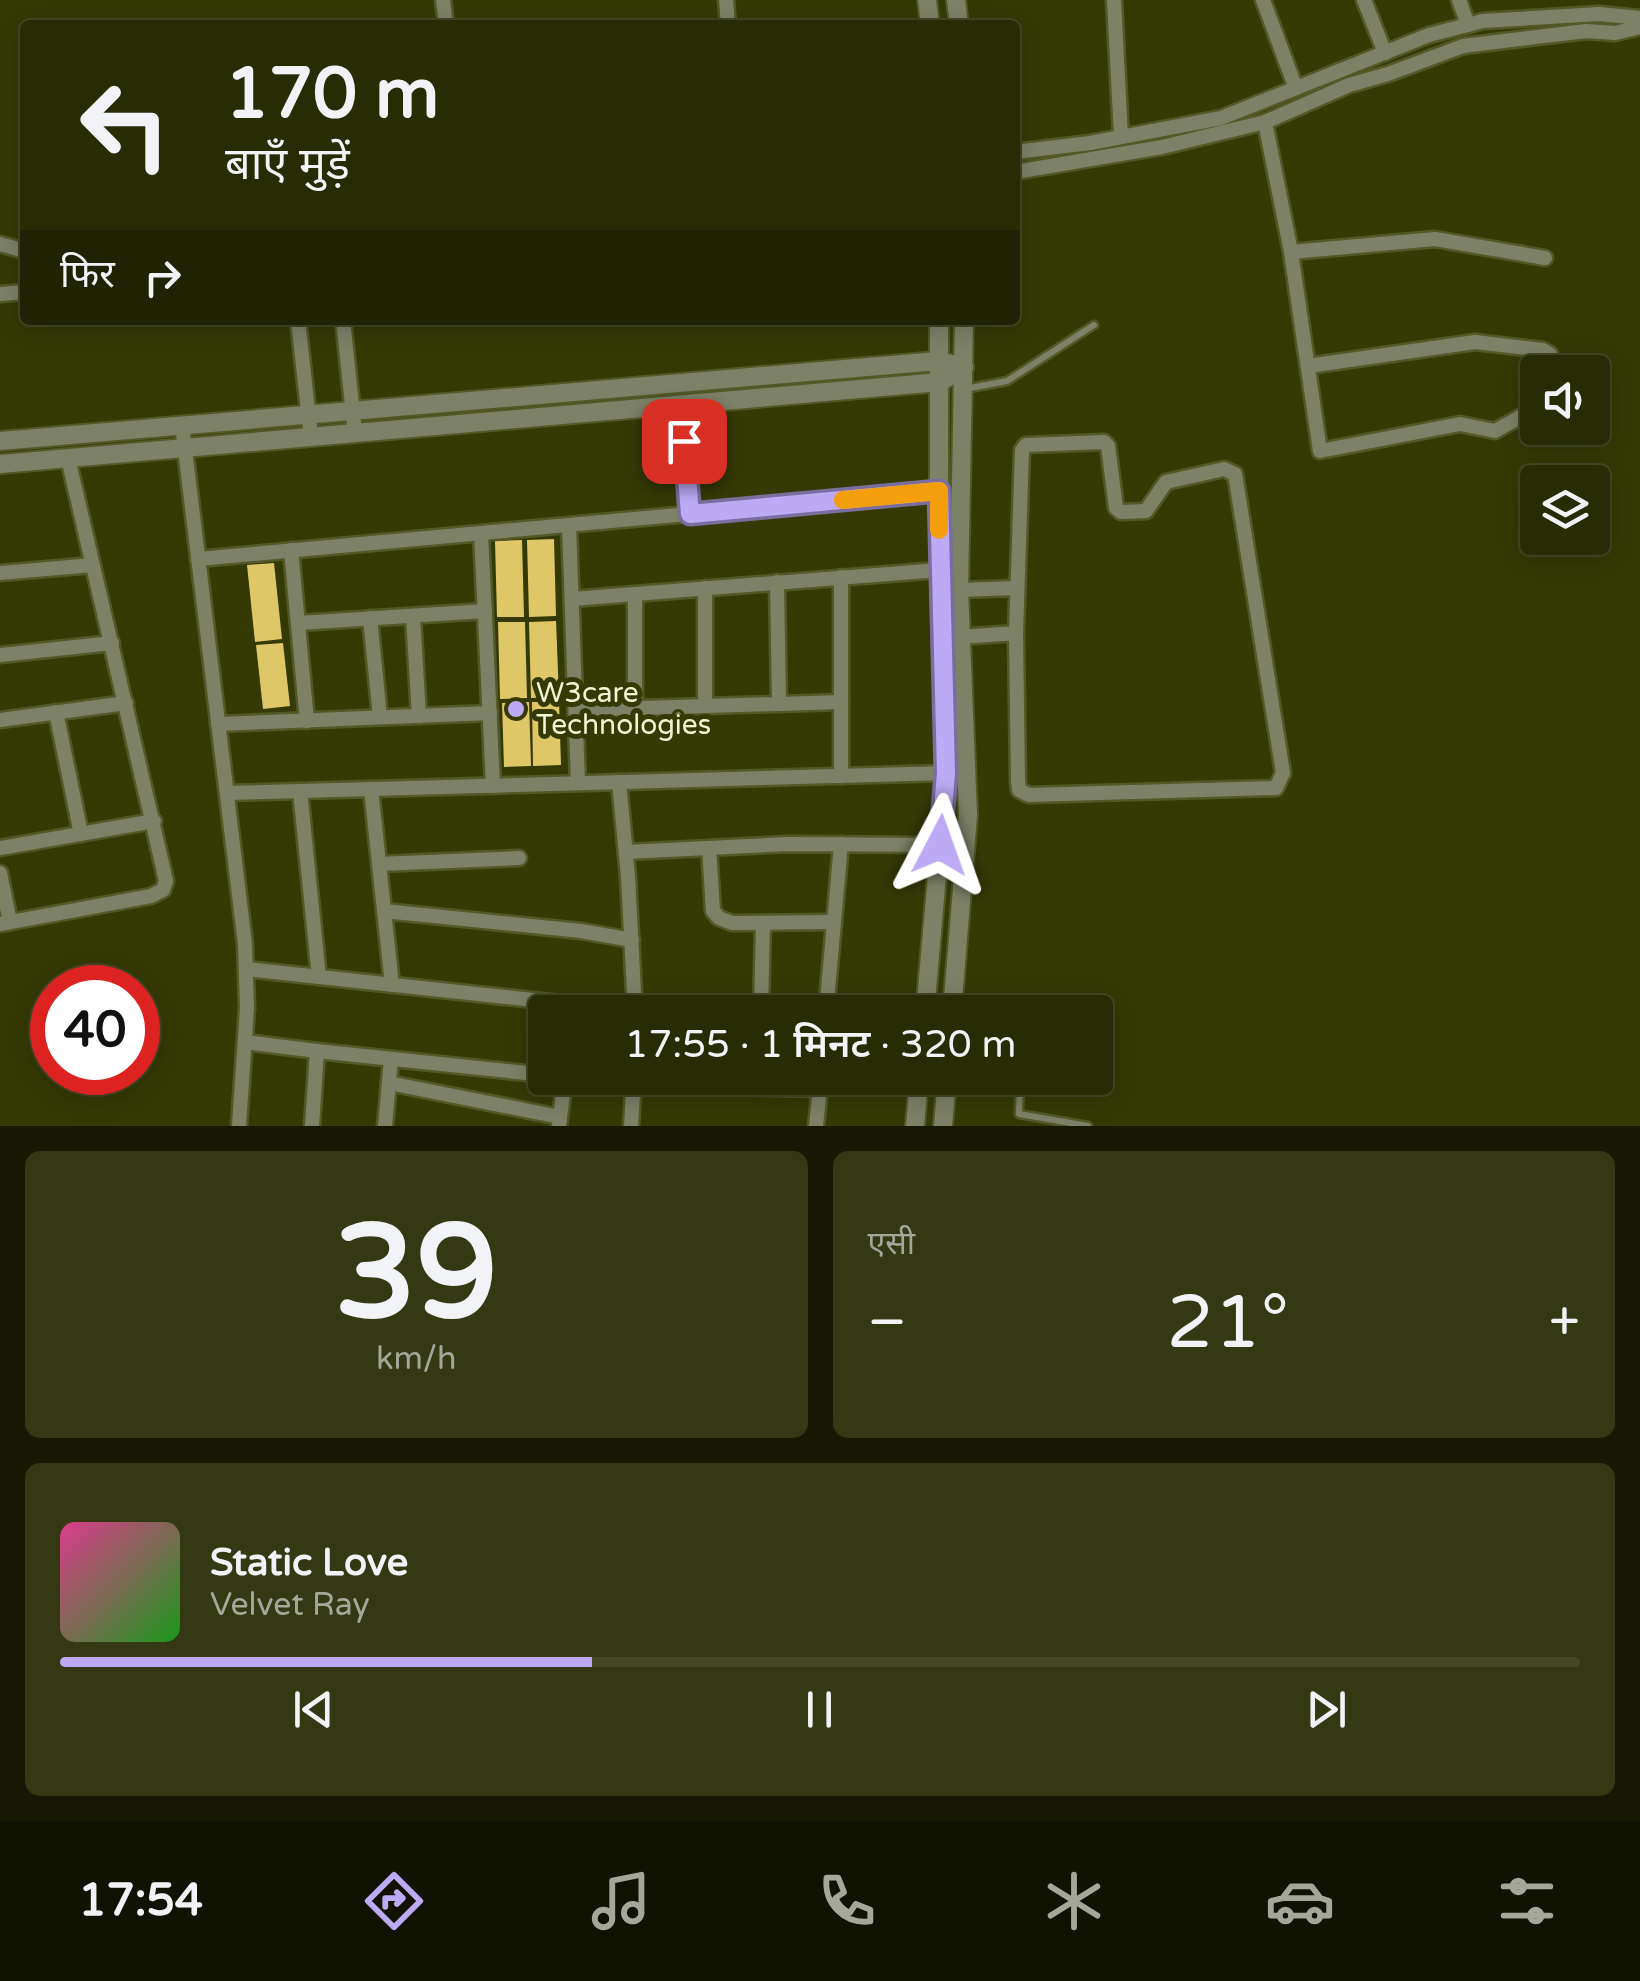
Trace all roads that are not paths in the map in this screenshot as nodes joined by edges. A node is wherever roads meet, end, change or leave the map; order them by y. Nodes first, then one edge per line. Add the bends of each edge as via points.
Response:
1 (1114, 0) edge
2 (1263, 0) edge
3 (1364, 0) edge
4 (1459, 0) edge
5 (1640, 18) edge
6 (1468, 25) junction
7 (1640, 27) edge
8 (1386, 53) junction
9 (1295, 86) junction
10 (1265, 122) junction
11 (1122, 137) junction
12 (1020, 151) edge
13 (1020, 171) edge
14 (1291, 252) junction
15 (1546, 258) dead end
16 (1094, 324) dead end
17 (299, 325) edge
18 (343, 325) edge
19 (939, 325) edge
20 (964, 325) edge
21 (1550, 355) edge
22 (938, 360) junction
23 (1308, 366) junction
24 (964, 367) junction
25 (940, 382) junction
26 (964, 389) junction
27 (680, 404) junction
28 (352, 411) junction
29 (308, 415) junction
30 (1520, 417) edge
31 (182, 426) junction
32 (355, 433) junction
33 (311, 437) junction
34 (0, 441) edge
35 (184, 448) junction
36 (68, 458) junction
37 (0, 464) edge
38 (939, 491) junction
39 (690, 514) junction
40 (569, 525) junction
41 (481, 533) junction
42 (291, 550) junction
43 (198, 559) junction
44 (93, 565) junction
45 (939, 570) junction
46 (0, 572) edge
47 (841, 577) junction
48 (777, 582) junction
49 (706, 588) junction
50 (1018, 588) junction
51 (959, 590) junction
52 (635, 594) junction
53 (572, 599) junction
54 (485, 611) junction
55 (414, 616) junction
56 (370, 618) junction
57 (299, 623) junction
58 (1016, 633) junction
59 (960, 637) junction
60 (112, 643) junction
61 (0, 655) edge
62 (841, 702) junction
63 (126, 704) junction
64 (779, 704) junction
65 (705, 706) junction
66 (635, 708) junction
67 (576, 710) junction
68 (56, 712) junction
69 (490, 713) junction
70 (419, 716) junction
71 (380, 718) junction
72 (0, 720) edge
73 (308, 720) junction
74 (218, 724) junction
75 (946, 773) junction
76 (841, 776) junction
77 (619, 782) junction
78 (578, 783) junction
79 (493, 786) junction
80 (371, 789) junction
81 (300, 791) junction
82 (227, 793) junction
83 (154, 821) junction
84 (81, 834) junction
85 (841, 844) junction
86 (940, 845) junction
87 (0, 848) edge
88 (709, 848) junction
89 (626, 852) junction
90 (520, 858) dead end
91 (379, 864) junction
92 (0, 873) edge
93 (384, 911) junction
94 (833, 922) junction
95 (5, 923) edge
96 (763, 923) junction
97 (632, 940) junction
98 (246, 970) junction
99 (319, 977) junction
100 (392, 985) junction
101 (634, 995) edge
102 (761, 995) edge
103 (827, 995) edge
104 (927, 995) edge
105 (953, 995) edge
106 (528, 1002) edge
107 (245, 1042) junction
108 (317, 1051) junction
109 (391, 1059) junction
110 (528, 1073) edge
111 (389, 1083) junction
112 (563, 1095) edge
113 (633, 1095) edge
114 (819, 1095) edge
115 (918, 1095) edge
116 (947, 1095) edge
117 (1020, 1095) edge
118 (560, 1122) edge
119 (948, 1125) edge
120 (239, 1126) edge
121 (312, 1126) edge
122 (386, 1126) edge
123 (630, 1126) edge
124 (816, 1126) edge
125 (915, 1126) edge
126 (1088, 1126) edge

1 - 11 street
2 - 9 street
3 - 8 street
4 - 6 street
5 - 6 street via 1585,15
6 - 8 street
7 - 10 street via 1464,46
8 - 9 street
9 - 11 street via 1221,118
10 - 13 street via 1162,148
10 - 14 street
11 - 12 street
14 - 15 street via 1435,240
14 - 23 street
16 - 26 lane via 1006,381
17 - 29 street
18 - 28 street
19 - 22 street
20 - 24 street
21 - 23 street via 1475,342
22 - 24 street
22 - 25 street
22 - 28 street
23 - 30 street via 1320,451 1460,424 1495,431
24 - 25 street
24 - 26 street
25 - 27 street
25 - 38 street
26 - 51 street
27 - 32 street
27 - 39 street
28 - 29 street
28 - 32 street
29 - 31 street
29 - 33 street
31 - 34 street
31 - 35 street
32 - 33 street
33 - 35 street
35 - 36 street
35 - 43 street
36 - 37 street
36 - 44 street
38 - 39 street
38 - 45 street
39 - 40 street
40 - 41 street
40 - 53 street
41 - 42 street
41 - 54 street
42 - 43 street
42 - 57 street
43 - 74 street
44 - 46 street
44 - 60 street
45 - 47 street
45 - 75 street
47 - 48 street
47 - 62 street
48 - 49 street
48 - 64 street
49 - 52 street
49 - 65 street
50 - 51 street
50 - 58 street
50 - 58 street via 1026,445 1104,442 1121,512 1146,512 1166,482 1224,469 1235,474 1281,782 1276,788 1029,795 1020,790
51 - 59 street
52 - 53 street
52 - 66 street
53 - 67 street
54 - 55 street
54 - 69 street
55 - 56 street
55 - 70 street
56 - 57 street
56 - 71 street
57 - 73 street
58 - 59 street
59 - 105 street via 968,816
60 - 61 street
60 - 63 street
62 - 64 street
62 - 76 street
63 - 68 street
63 - 83 street
64 - 65 street
65 - 66 street
66 - 67 street
67 - 78 street
68 - 72 street
68 - 84 street
69 - 70 street
69 - 79 street
70 - 71 street
71 - 73 street
73 - 74 street
74 - 82 street
75 - 76 street
75 - 86 street
76 - 77 street
77 - 78 street
77 - 89 street
78 - 79 street
79 - 80 street
80 - 81 street
80 - 91 street
81 - 82 street
81 - 99 street
82 - 98 street
83 - 84 street
83 - 95 street via 163,890
84 - 87 street
85 - 86 street
85 - 88 street
85 - 94 street
86 - 104 street
88 - 89 street
88 - 96 street via 712,911 732,923
89 - 97 street
90 - 91 street
91 - 93 street
92 - 95 street
93 - 97 street
93 - 100 street
94 - 96 street
94 - 103 street
96 - 102 street
97 - 101 street
98 - 99 street
98 - 107 street
99 - 100 street
100 - 106 street
107 - 108 street
107 - 120 street
108 - 109 street
108 - 121 street
109 - 110 street
109 - 111 street
111 - 118 street
111 - 122 street
112 - 118 street
113 - 123 street
114 - 124 street
115 - 125 street
116 - 119 street
117 - 126 lane via 1019,1114

